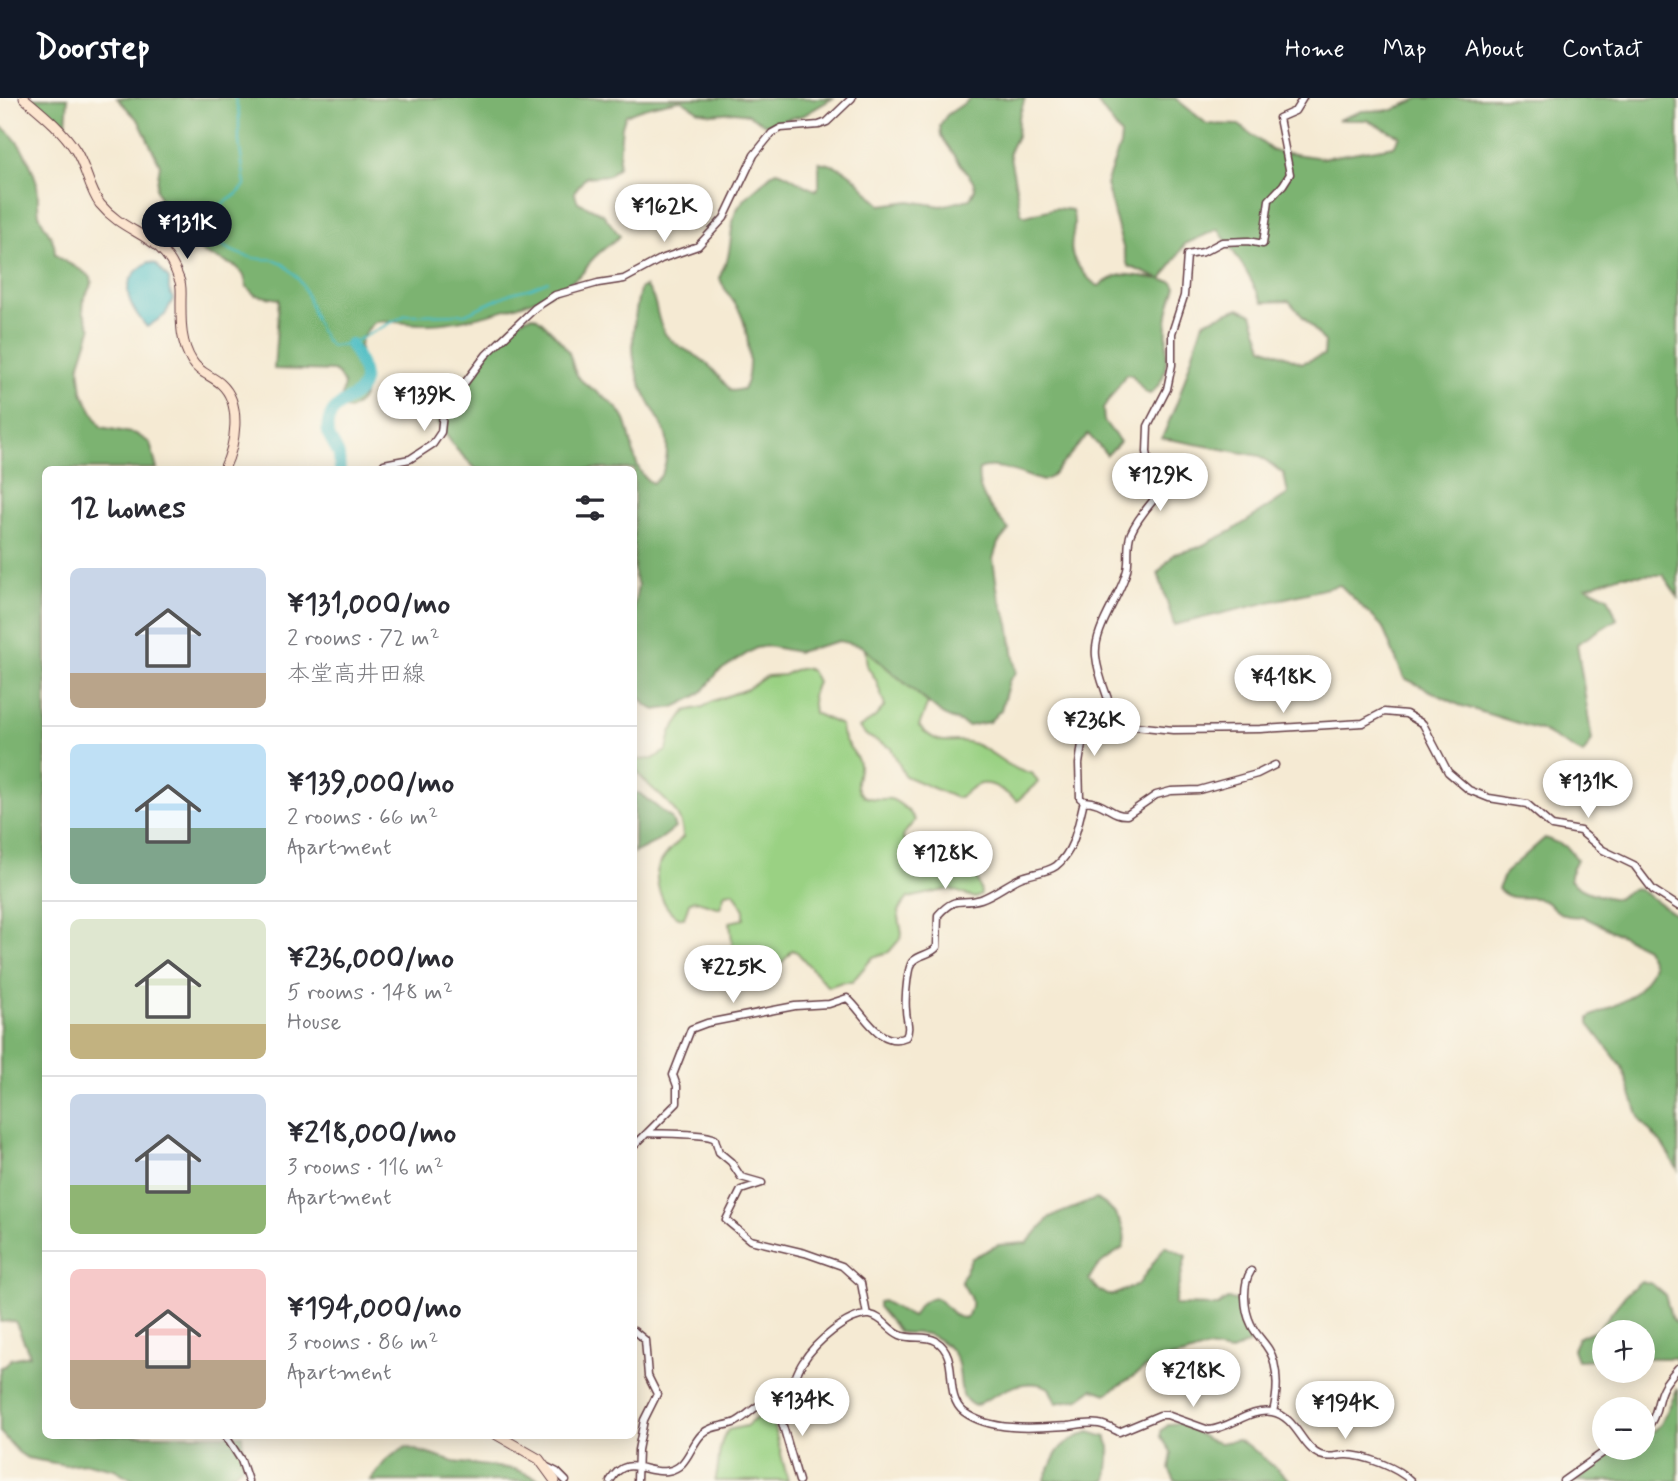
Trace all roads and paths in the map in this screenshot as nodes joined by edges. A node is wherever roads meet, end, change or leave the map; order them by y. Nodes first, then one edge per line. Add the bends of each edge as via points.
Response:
1 (24, 98) edge
2 (852, 98) edge
3 (1303, 98) edge
4 (225, 466) edge
5 (383, 466) edge
6 (1115, 724) junction
7 (1275, 765) dead end
8 (1084, 802) junction
9 (1678, 906) edge
10 (647, 1133) junction
11 (637, 1143) edge
12 (1251, 1271) dead end
13 (867, 1315) junction
14 (637, 1333) edge
15 (1678, 1368) edge
16 (776, 1402) junction
17 (1273, 1412) junction
18 (1655, 1416) edge
19 (228, 1439) edge
20 (505, 1439) edge
21 (1593, 1460) edge
22 (545, 1466) junction
23 (638, 1466) junction
24 (248, 1481) edge
25 (555, 1481) edge
26 (566, 1481) edge
27 (610, 1481) edge
28 (637, 1481) edge
29 (799, 1481) edge
30 (1411, 1481) edge
31 (1563, 1481) edge

1 - 4 main road via 76,151 99,202 116,220 158,244 169,259 180,281 182,339 192,362 221,384 232,405 234,441
2 - 5 street via 827,122 772,133 754,155 724,218 698,246 661,258 624,279 555,295 535,308 486,355 464,384 443,414 441,432 433,444 410,459
3 - 6 street via 1295,111 1279,118 1290,174 1269,200 1263,244 1222,242 1187,255 1184,296 1172,333 1170,377 1148,426 1147,452 1156,497 1131,534 1127,569 1098,632 1095,653
6 - 8 street via 1102,725 1082,744 1078,773
6 - 9 street via 1173,730 1260,729 1363,723 1384,712 1406,714 1423,724 1448,772 1469,790 1527,804 1552,826 1580,831 1603,850 1634,865 1653,890
7 - 8 street via 1199,790 1156,795 1127,815 1101,803
8 - 10 street via 1074,839 1056,866 985,898 948,904 938,915 937,947 913,961 909,969 906,1037 894,1040 876,1032 847,998 707,1023 691,1029 673,1075 677,1102
10 - 11 street
10 - 13 street via 715,1139 719,1152 741,1177 762,1183 741,1190 726,1220 751,1240 842,1266 861,1283
12 - 17 street via 1245,1278 1246,1310 1251,1327 1265,1341 1273,1360
13 - 16 street via 856,1316 818,1343 804,1360 789,1393
13 - 17 street via 878,1317 903,1336 937,1342 946,1350 953,1399 962,1411 1008,1428 1098,1424 1119,1432 1167,1415 1209,1430 1254,1413
14 - 23 street via 645,1340 648,1376 657,1394 644,1420
15 - 18 street via 1664,1385
16 - 23 street via 760,1405 736,1422 710,1428 676,1468 666,1471
16 - 29 street
17 - 30 street via 1296,1428 1316,1454 1357,1457 1396,1469
19 - 24 street
20 - 22 main road
21 - 31 street
22 - 25 main road
22 - 26 street
23 - 27 street via 618,1470
23 - 28 street

